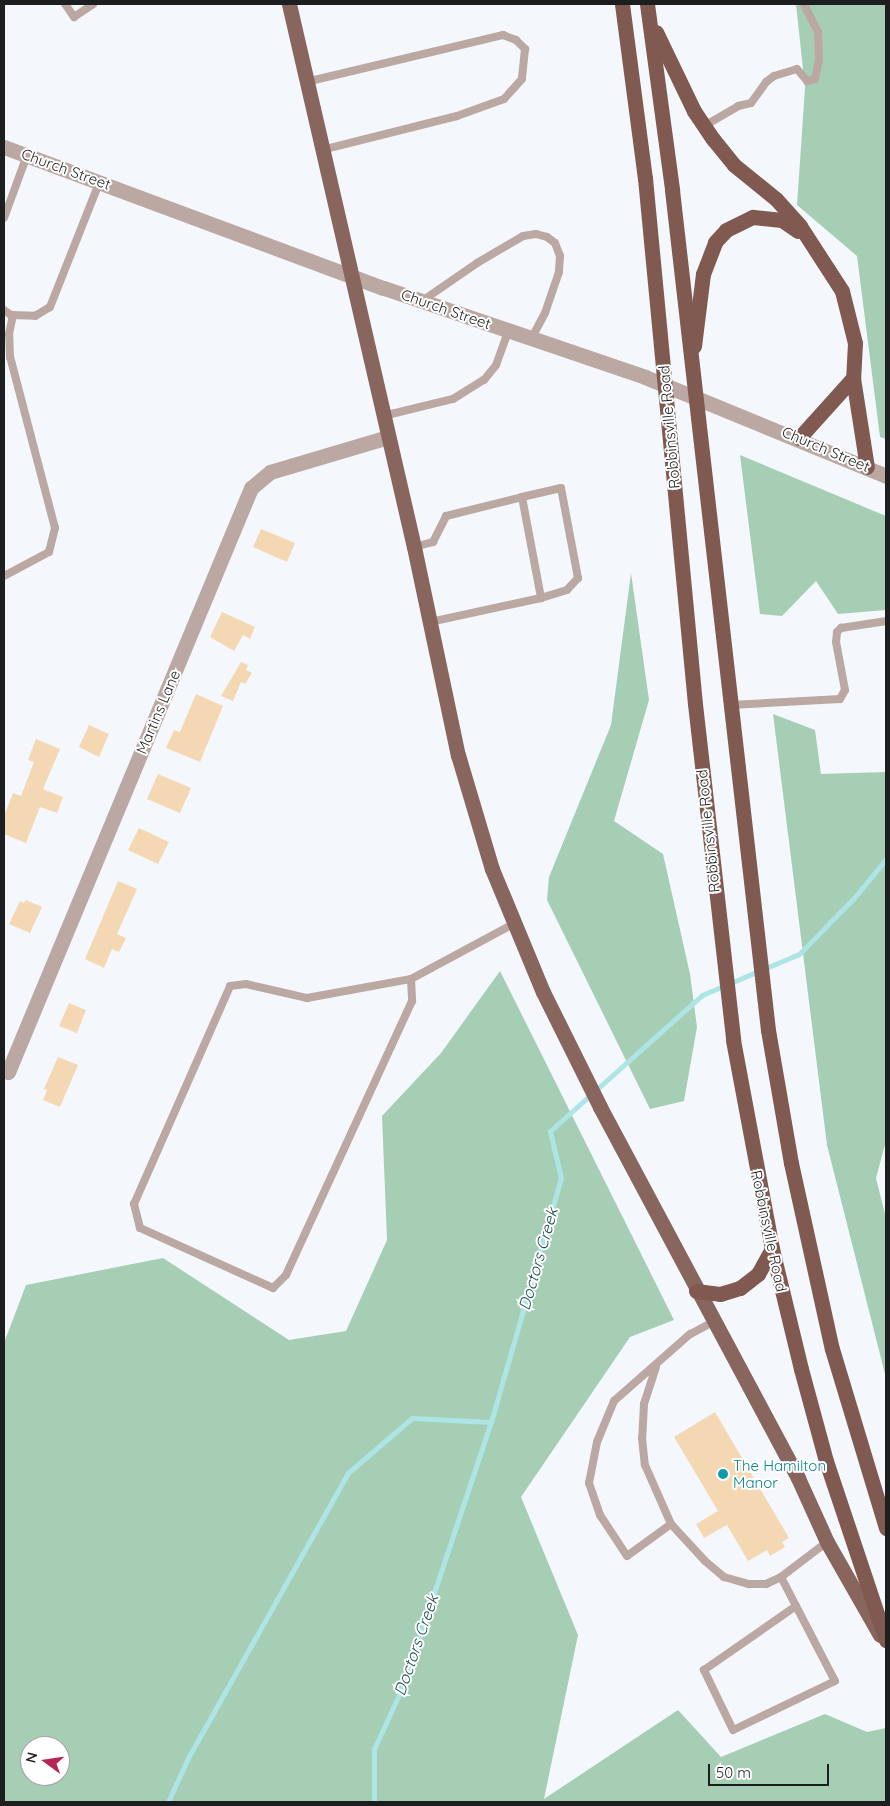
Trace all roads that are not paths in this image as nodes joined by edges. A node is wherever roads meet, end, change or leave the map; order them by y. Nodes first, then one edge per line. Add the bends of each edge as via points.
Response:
1 (64, 4) edge
2 (93, 4) edge
3 (289, 4) edge
4 (622, 4) edge
5 (647, 4) edge
6 (804, 4) edge
7 (650, 19) junction
8 (306, 82) junction
9 (704, 126) junction
10 (4, 147) edge
11 (322, 150) junction
12 (28, 155) junction
13 (100, 182) junction
14 (4, 218) edge
15 (815, 248) junction
16 (350, 274) junction
17 (422, 301) junction
18 (4, 310) edge
19 (13, 315) junction
20 (508, 332) junction
21 (531, 339) junction
22 (690, 372) junction
23 (853, 378) junction
24 (383, 416) junction
25 (388, 437) junction
26 (799, 438) junction
27 (867, 467) junction
28 (886, 476) edge
29 (522, 497) junction
30 (414, 547) junction
31 (4, 576) edge
32 (541, 598) junction
33 (430, 622) junction
34 (886, 622) edge
35 (730, 704) junction
36 (513, 924) junction
37 (411, 979) junction
38 (6, 1075) edge
39 (772, 1249) junction
40 (696, 1291) junction
41 (713, 1322) junction
42 (656, 1367) junction
43 (672, 1524) junction
44 (886, 1528) edge
45 (827, 1542) junction
46 (782, 1577) junction
47 (796, 1606) junction
48 (886, 1640) edge
49 (886, 1645) edge

1 - 2 lane via 74,17
3 - 8 main road
4 - 39 highway, Robbinsville Road via 645,178 727,1004
5 - 7 highway, Robbinsville Road
6 - 9 lane via 818,32 819,60 815,79 807,81 797,69 774,76 751,103 733,108
7 - 9 highway
7 - 22 highway, Robbinsville Road
8 - 11 main road
8 - 11 lane via 503,35 516,40 525,49 522,80 504,99 457,116
9 - 15 highway via 734,165 776,199
10 - 12 street, Church Street
11 - 16 main road
12 - 13 street, Church Street
12 - 14 lane
13 - 16 street, Church Street
13 - 19 lane via 50,307 35,316
15 - 22 highway via 794,227 768,216 747,219 726,230 715,242 705,266
15 - 23 highway via 838,283 851,316 855,343
16 - 17 street, Church Street
16 - 24 main road
17 - 20 street, Church Street
17 - 21 lane via 523,236 536,234 547,237 555,243 560,256 559,272 545,312
18 - 19 lane
19 - 31 lane via 9,334 10,357 55,528 49,552
20 - 21 street, Church Street
20 - 24 lane via 496,365 484,380 453,399
21 - 26 street, Church Street via 646,377
22 - 35 highway, Robbinsville Road
23 - 26 highway
23 - 27 highway
24 - 25 main road
25 - 30 main road
25 - 38 street, Martins Lane via 270,472 252,488
26 - 27 street, Church Street
27 - 28 street, Church Street
29 - 30 lane via 446,516 433,542
29 - 32 lane
29 - 32 lane via 561,488 578,578 567,590
30 - 33 main road
32 - 33 lane
33 - 36 main road via 470,803
34 - 35 lane via 841,628 837,632 836,642 846,690 840,699
35 - 44 highway, Robbinsville Road via 762,988 791,1163 848,1406
36 - 37 lane
36 - 40 main road via 600,1107
37 - 37 lane via 412,1001 286,1275 273,1288 140,1228 134,1204 230,986 246,984 307,998
39 - 40 highway via 758,1274 740,1288 720,1294
39 - 48 highway, Robbinsville Road via 826,1461
40 - 41 main road
41 - 42 lane via 690,1334
41 - 45 main road via 798,1478
42 - 43 lane via 644,1404 644,1465
42 - 43 lane via 614,1401 598,1442 588,1483 600,1515 627,1556
43 - 46 lane via 704,1561 724,1576 749,1584 766,1584
45 - 46 lane
45 - 49 main road
46 - 47 lane
47 - 47 lane via 835,1681 733,1730 704,1670

